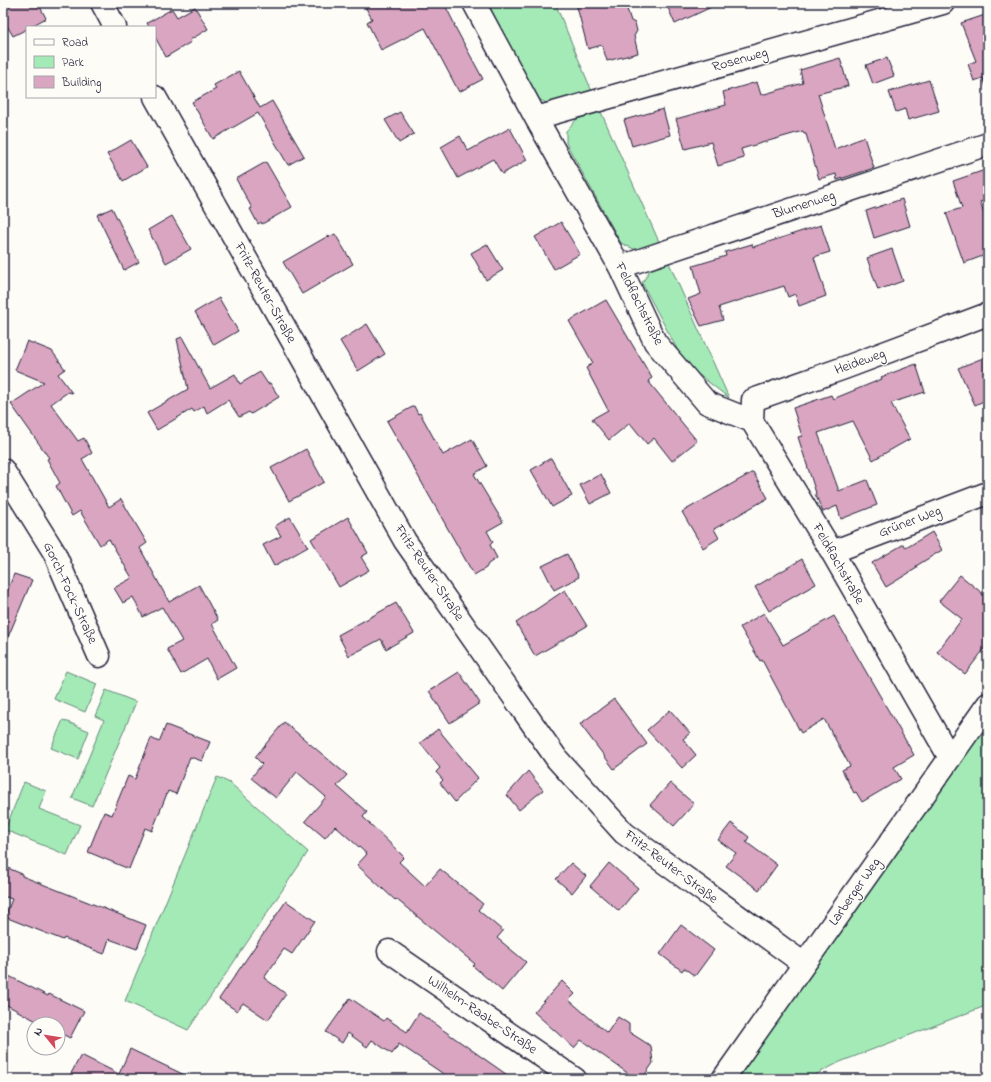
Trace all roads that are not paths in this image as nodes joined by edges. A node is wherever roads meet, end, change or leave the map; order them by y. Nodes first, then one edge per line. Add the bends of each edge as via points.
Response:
1 (102, 3) edge
2 (474, 3) edge
3 (943, 3) edge
4 (114, 26) edge
5 (156, 98) edge
6 (536, 118) junction
7 (988, 144) edge
8 (620, 267) junction
9 (988, 314) edge
10 (752, 421) junction
11 (3, 470) edge
12 (988, 493) edge
13 (832, 552) junction
14 (99, 656) dead end
15 (988, 704) edge
16 (950, 758) junction
17 (389, 951) dead end
18 (804, 964) junction
19 (575, 1079) edge
20 (723, 1079) edge

1 - 4 street
2 - 6 street, Feldflachstraße
3 - 6 street, Rosenweg
5 - 18 street, Fritz-Reuter-Straße via 405,541 557,759 624,833
6 - 8 street, Feldflachstraße
7 - 8 street, Blumenweg
8 - 10 street, Feldflachstraße via 655,342 702,398 707,403
9 - 10 street, Heideweg via 753,400
10 - 13 street, Feldflachstraße
11 - 14 street, Gorch-Fock-Straße via 54,552
12 - 13 street, Grüner Weg
13 - 16 street, Feldflachstraße
15 - 16 street, Larberger Weg
16 - 18 street, Larberger Weg
17 - 19 street, Wilhelm-Raabe-Straße
18 - 20 street, Larberger Weg

